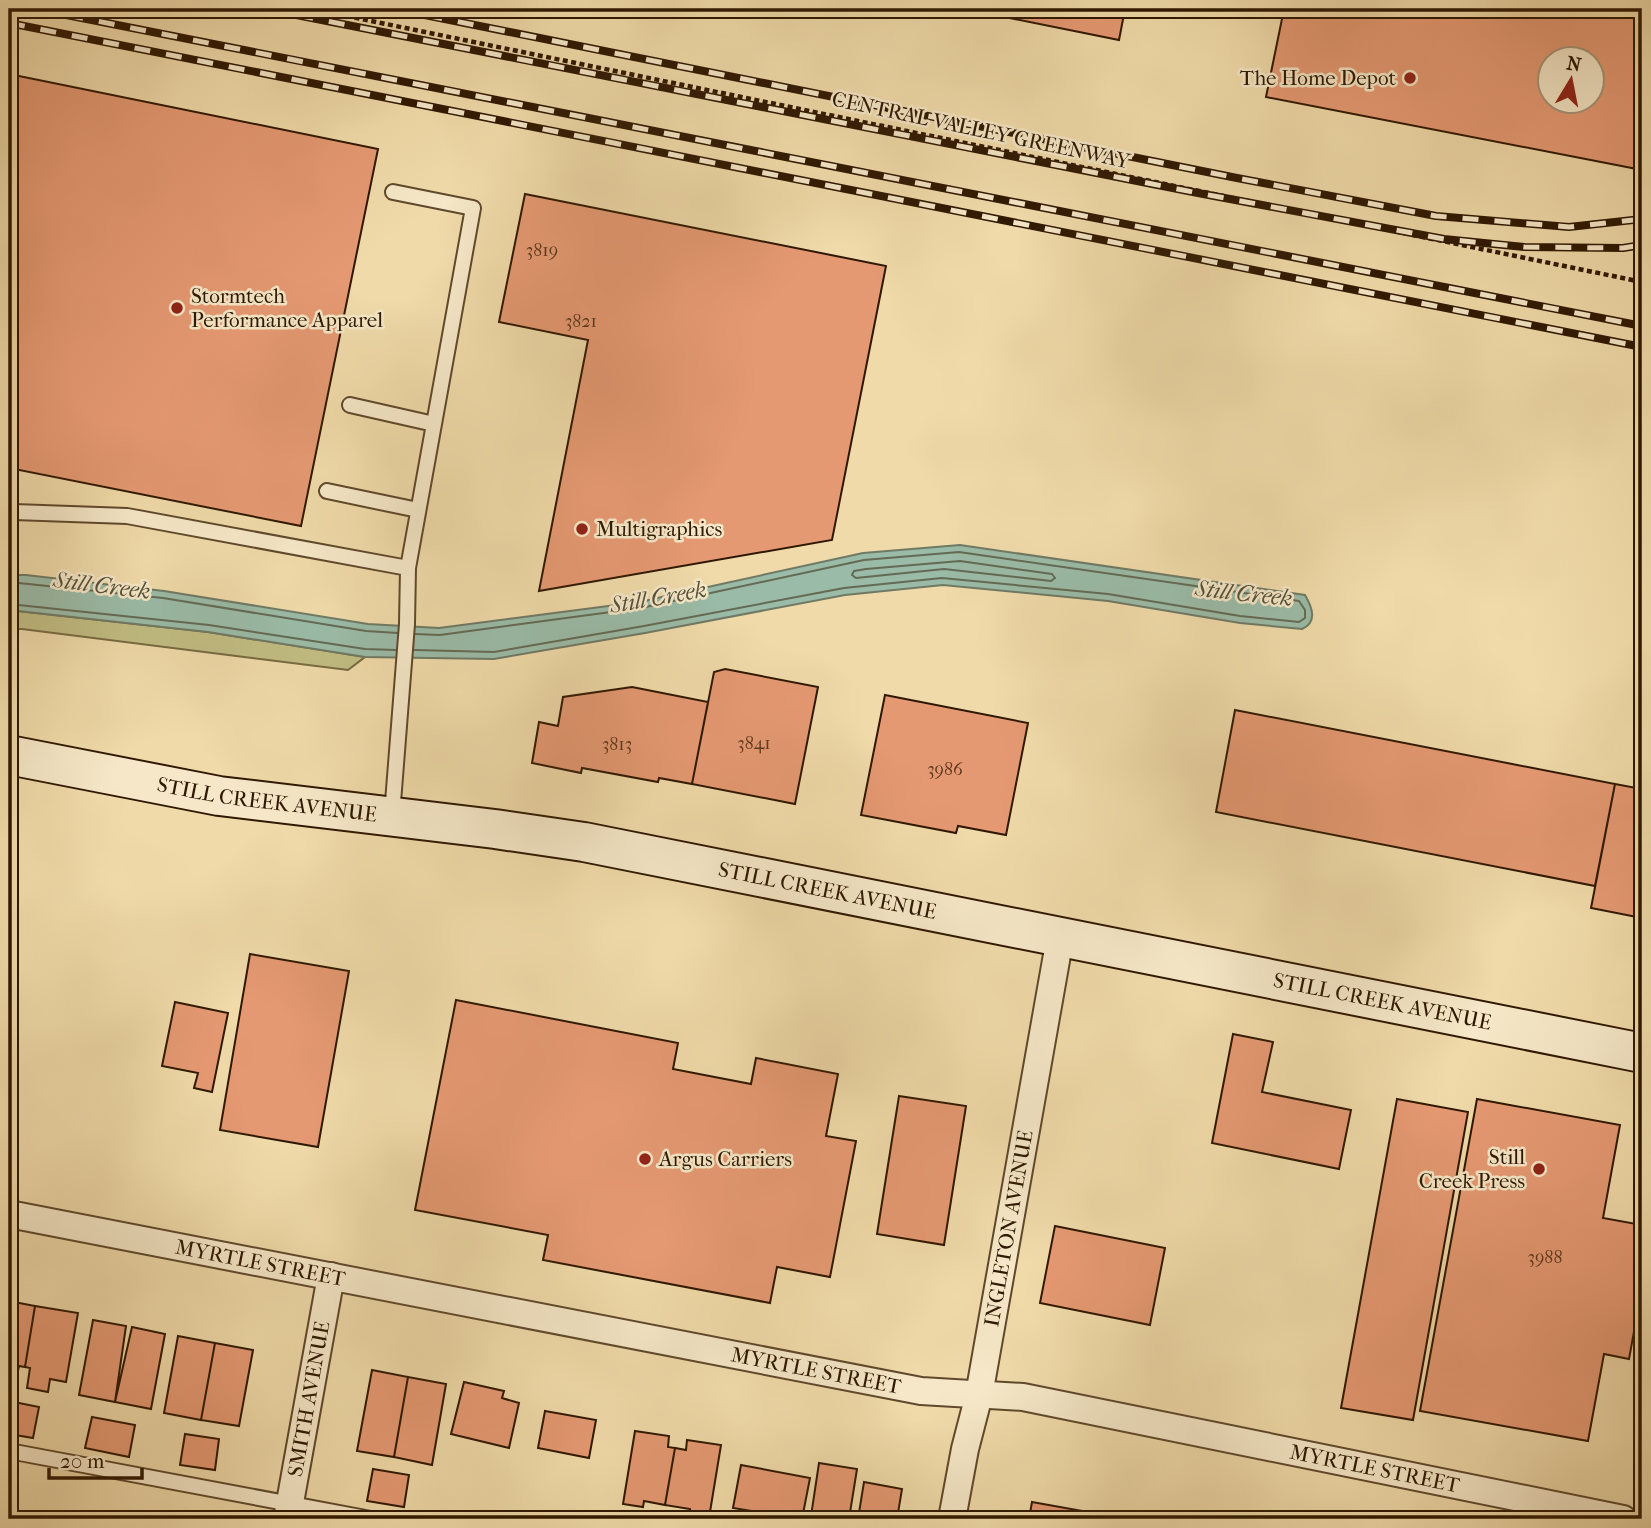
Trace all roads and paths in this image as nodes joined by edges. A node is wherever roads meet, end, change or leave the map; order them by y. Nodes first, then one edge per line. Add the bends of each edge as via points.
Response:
1 (313, 9) edge
2 (393, 192) dead end
3 (1642, 282) edge
4 (350, 405) dead end
5 (434, 424) junction
6 (327, 491) dead end
7 (418, 510) junction
8 (14, 512) dead end
9 (408, 568) junction
10 (9, 755) edge
11 (392, 816) junction
12 (1060, 938) junction
13 (1642, 1053) edge
14 (9, 1214) edge
15 (331, 1276) junction
16 (979, 1395) junction
17 (9, 1451) edge
18 (289, 1512) edge
19 (371, 1519) edge
20 (953, 1519) edge
21 (1623, 1519) edge

1 - 3 path, CENTRAL VALLEY GREENWAY
2 - 5 lane via 473,208
4 - 5 lane
5 - 7 lane
6 - 7 lane
7 - 9 lane
8 - 9 lane via 127,516
9 - 11 lane
10 - 11 street, STILL CREEK AVENUE via 219,796
11 - 12 street, STILL CREEK AVENUE via 584,842
12 - 13 street, STILL CREEK AVENUE
12 - 16 street, INGLETON AVENUE
14 - 15 street, MYRTLE STREET
15 - 16 street, MYRTLE STREET via 921,1391
15 - 18 street, SMITH AVENUE
16 - 20 street, INGLETON AVENUE
16 - 21 street, MYRTLE STREET via 1023,1396
17 - 18 lane
18 - 19 lane

